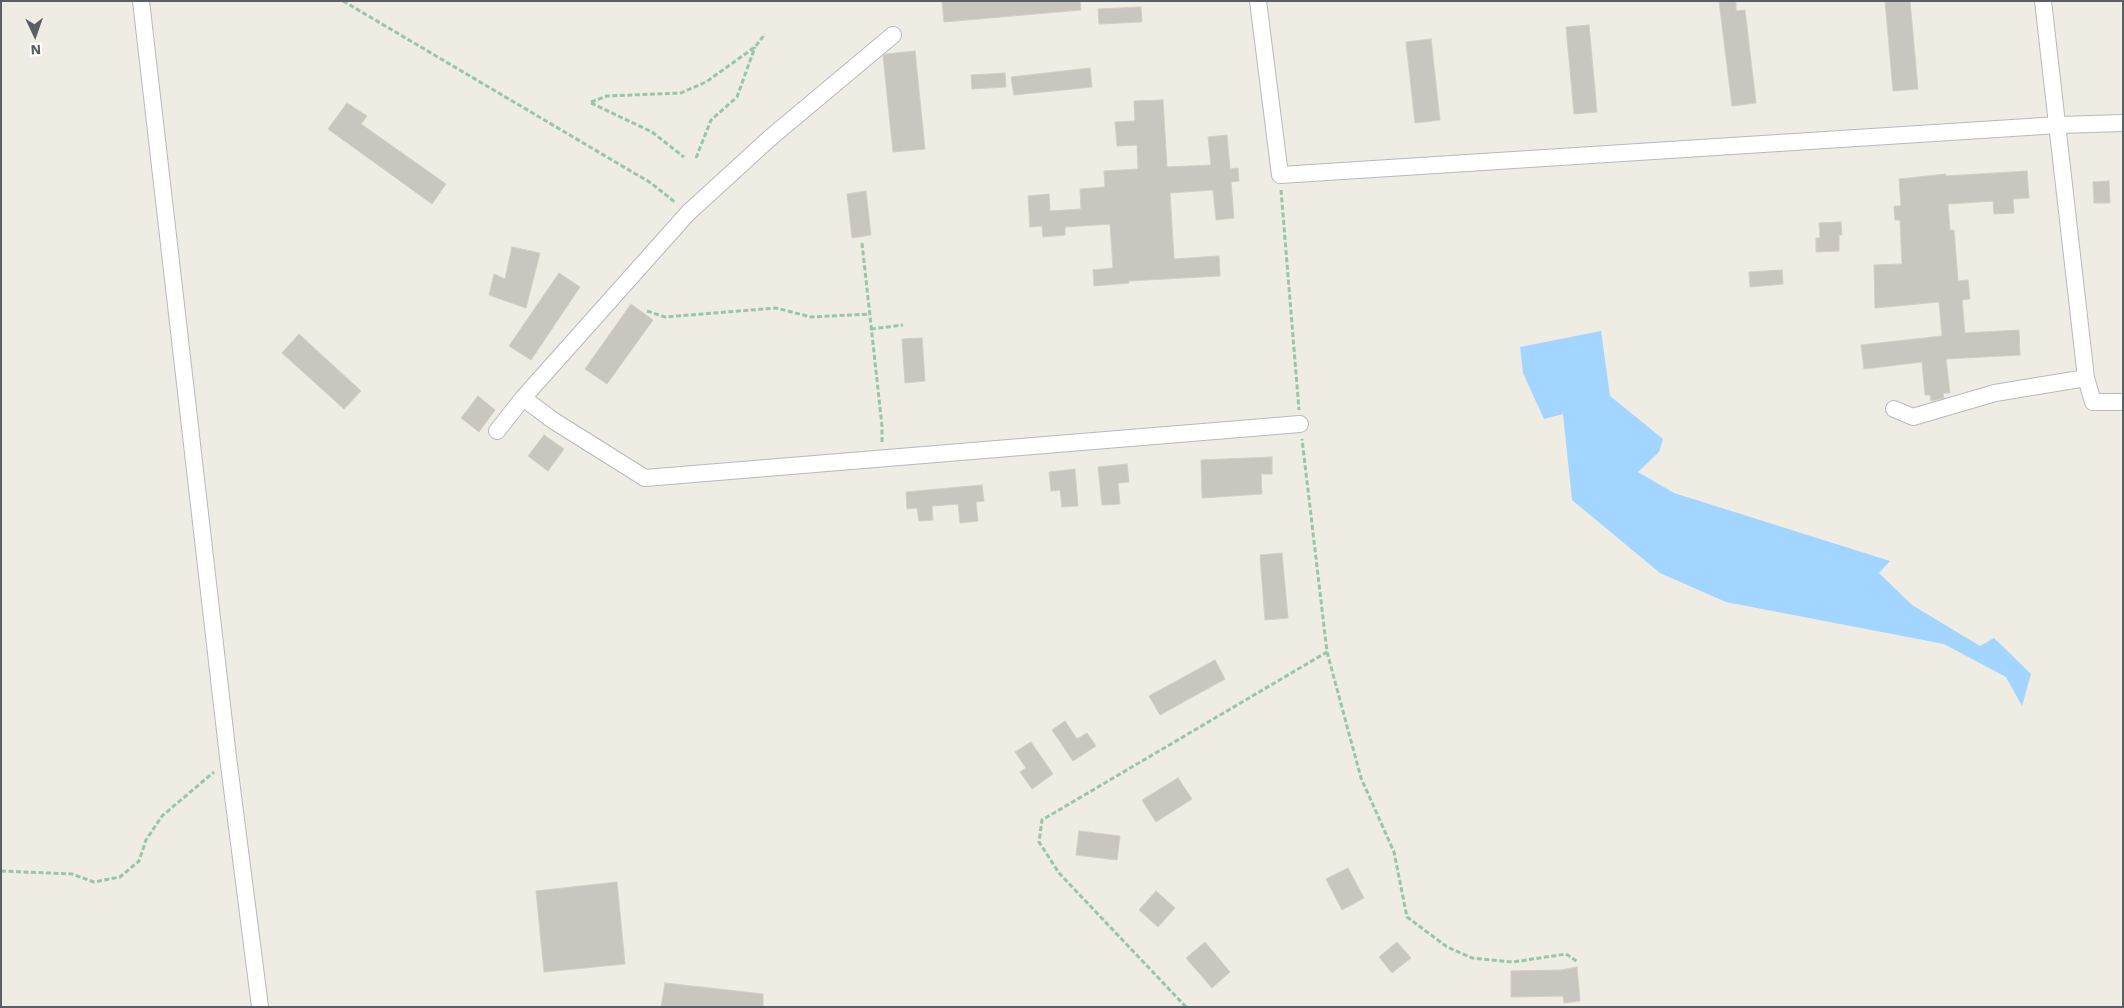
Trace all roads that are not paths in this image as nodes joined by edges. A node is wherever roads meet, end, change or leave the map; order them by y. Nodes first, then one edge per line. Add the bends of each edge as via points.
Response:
1 (141, 1) edge
2 (1258, 1) edge
3 (2043, 1) edge
4 (893, 35) dead end
5 (2123, 123) edge
6 (2058, 125) junction
7 (2086, 378) junction
8 (523, 398) junction
9 (2123, 402) edge
10 (1894, 409) dead end
11 (1300, 424) road end
12 (497, 431) dead end
13 (260, 1007) edge

1 - 13 street
2 - 6 street via 1280,175
3 - 6 street
4 - 8 street via 770,138 688,213
5 - 6 street
6 - 7 street
7 - 9 street via 2093,402
7 - 10 street via 1995,393 1913,417
8 - 11 street via 645,478
8 - 12 street

